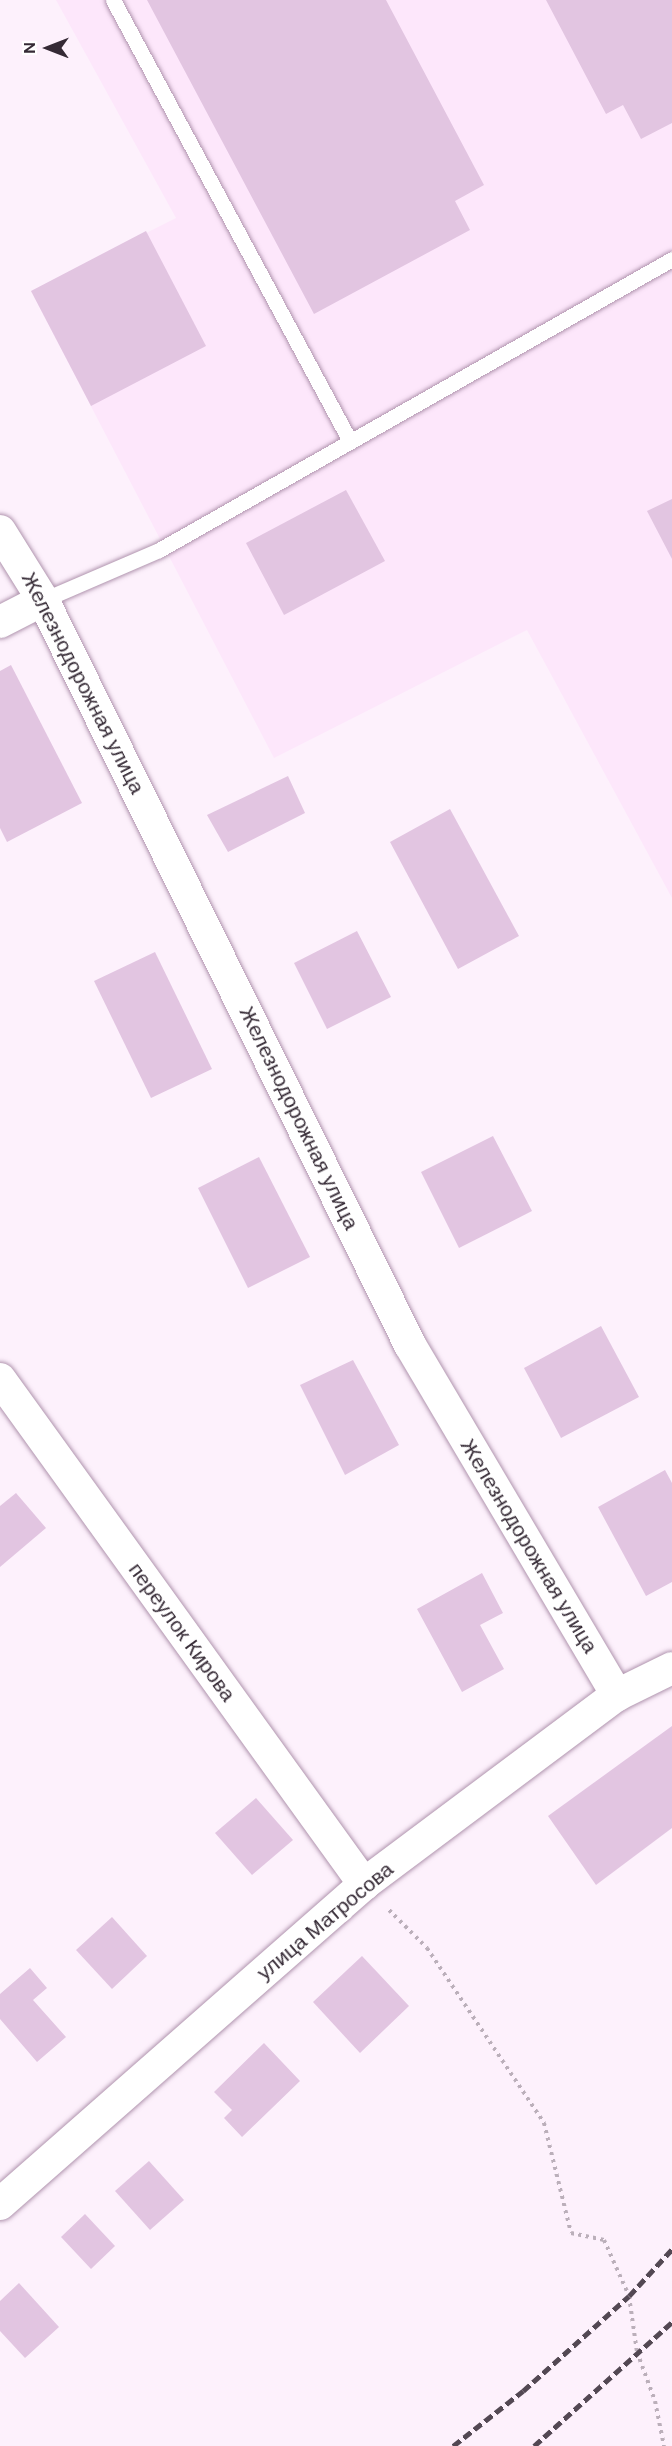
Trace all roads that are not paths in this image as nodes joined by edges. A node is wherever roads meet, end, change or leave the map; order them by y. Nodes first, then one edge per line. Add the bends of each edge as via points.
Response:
1 (113, 0) edge
2 (672, 260) edge
3 (350, 441) junction
4 (0, 531) edge
5 (43, 600) junction
6 (0, 622) edge
7 (5, 1396) edge
8 (672, 1668) edge
9 (617, 1695) junction
10 (364, 1884) junction
11 (0, 2204) edge

1 - 3 lane
2 - 3 lane
3 - 5 lane via 159,549
4 - 5 street, Железнодорожная улица
5 - 6 street
5 - 9 street, Железнодорожная улица via 410,1345
7 - 10 street, переулок Кирова
8 - 9 street, улица Матросова
9 - 10 street, улица Матросова
10 - 11 street, улица Матросова

